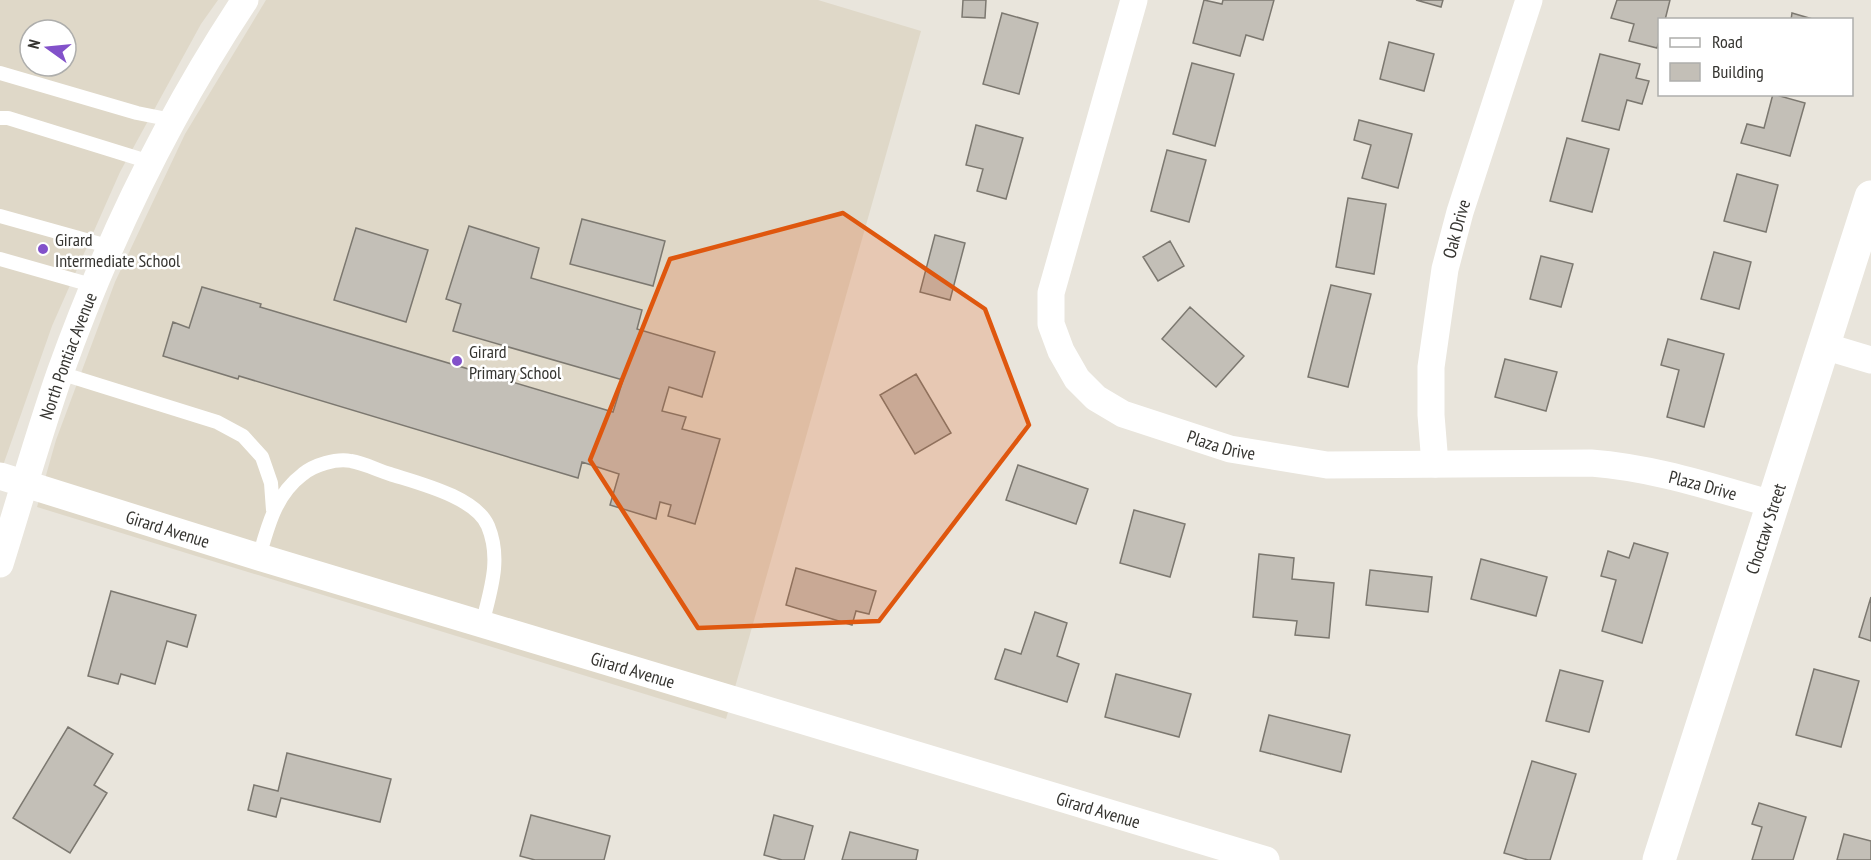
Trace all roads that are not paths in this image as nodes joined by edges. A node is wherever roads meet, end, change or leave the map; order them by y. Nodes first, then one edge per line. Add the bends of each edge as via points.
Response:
1 (245, 0) edge
2 (1134, 0) edge
3 (1528, 0) edge
4 (0, 73) edge
5 (0, 118) edge
6 (172, 120) junction
7 (150, 162) junction
8 (1871, 197) edge
9 (0, 216) edge
10 (111, 248) junction
11 (0, 259) edge
12 (95, 286) junction
13 (1824, 346) junction
14 (1871, 360) edge
15 (60, 373) junction
16 (1434, 464) junction
17 (0, 476) edge
18 (26, 484) junction
19 (1772, 504) junction
20 (273, 510) junction
21 (259, 557) junction
22 (0, 564) edge
23 (482, 625) junction
24 (1266, 860) edge
25 (1659, 860) edge

1 - 6 street, North Pontiac Avenue
2 - 16 street, Plaza Drive via 1051,293 1051,324 1077,379 1096,398 1123,414 1230,449 1327,465
3 - 16 street, Oak Drive via 1445,269 1431,367
4 - 6 lane
5 - 7 lane
6 - 7 street, North Pontiac Avenue
7 - 10 street, North Pontiac Avenue
8 - 13 street, Choctaw Street
9 - 10 lane
10 - 12 street, North Pontiac Avenue
11 - 12 lane
12 - 15 street, North Pontiac Avenue
13 - 14 street
13 - 19 street, Choctaw Street
15 - 18 street, North Pontiac Avenue
15 - 20 lane via 217,422 243,436 262,457 271,483
16 - 19 street, Plaza Drive via 1626,466 1664,472
17 - 18 street, Girard Avenue
18 - 21 street, Girard Avenue
18 - 22 street, North Pontiac Avenue
19 - 25 street, Choctaw Street
20 - 21 lane
20 - 23 lane via 304,473 325,463 349,460 449,492 487,523 494,545 495,568
21 - 23 street, Girard Avenue
23 - 24 street, Girard Avenue

